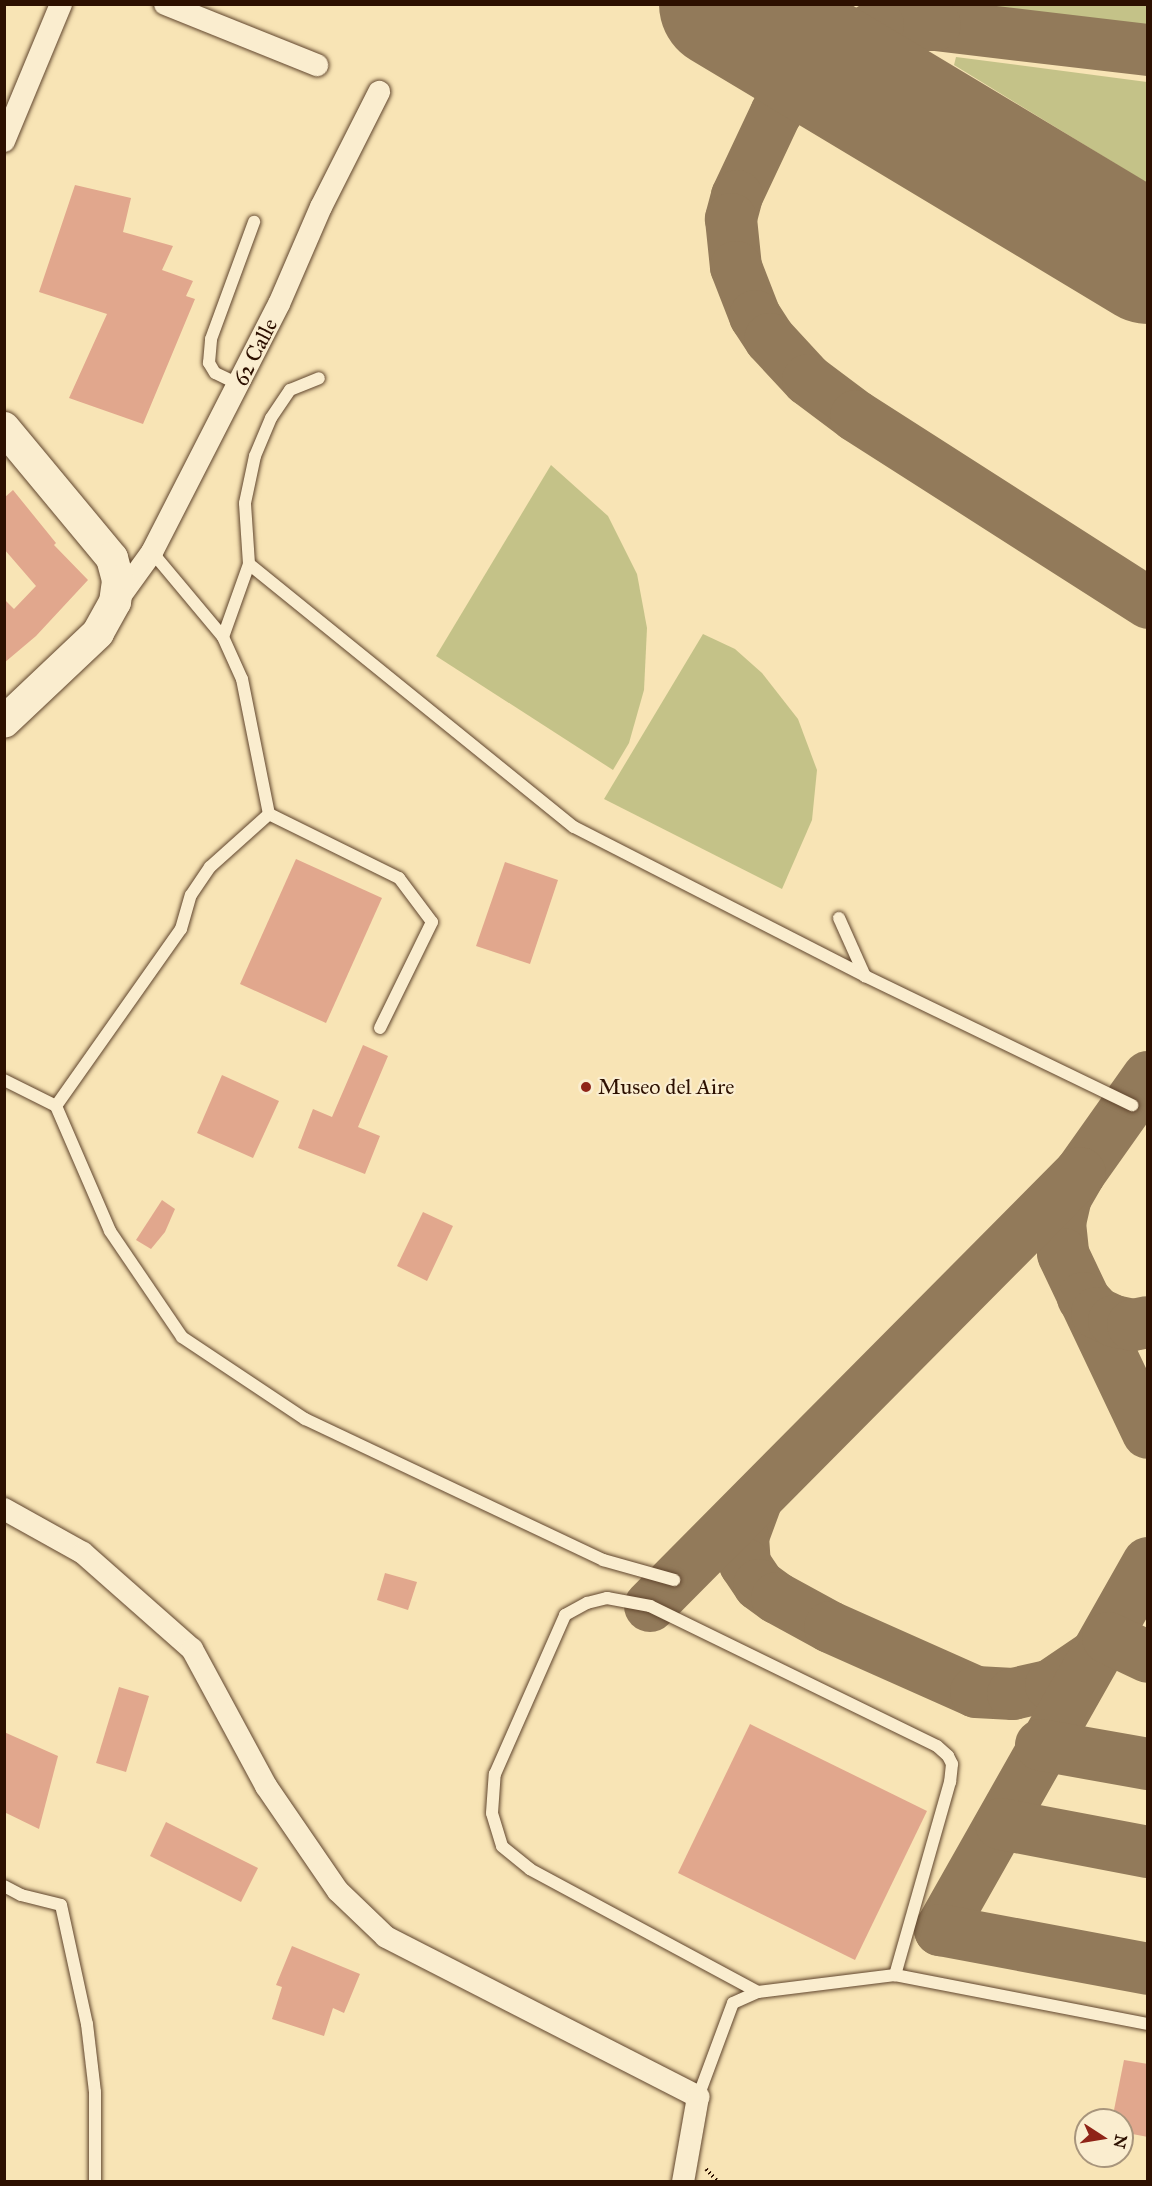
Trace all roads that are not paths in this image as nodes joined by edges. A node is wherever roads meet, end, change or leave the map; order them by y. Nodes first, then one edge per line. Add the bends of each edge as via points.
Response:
1 (61, 4) edge
2 (165, 4) edge
3 (317, 65) dead end
4 (379, 92) dead end
5 (4, 141) edge
6 (254, 222) dead end
7 (319, 378) dead end
8 (238, 384) junction
9 (4, 428) edge
10 (152, 552) junction
11 (249, 564) junction
12 (115, 602) junction
13 (224, 637) junction
14 (4, 722) edge
15 (269, 814) junction
16 (839, 918) dead end
17 (865, 976) junction
18 (380, 1028) dead end
19 (4, 1080) edge
20 (1132, 1104) dead end
21 (56, 1106) junction
22 (4, 1509) edge
23 (674, 1581) dead end
24 (4, 1886) edge
25 (895, 1975) junction
26 (758, 1992) junction
27 (1148, 2024) edge
28 (698, 2097) junction
29 (95, 2181) edge
30 (683, 2181) edge

1 - 5 street
2 - 3 street
4 - 8 street, 62 Calle
6 - 8 lane via 211,339 209,363 215,373
7 - 11 lane via 290,390 271,418 255,456 245,503
8 - 10 street, 62 Calle
9 - 12 main road via 112,558 118,581
10 - 12 street, 62 Calle
10 - 13 lane
11 - 13 lane
11 - 17 lane via 574,827
12 - 14 main road via 98,633
13 - 15 lane via 242,679
15 - 18 lane via 399,878 432,922
15 - 21 lane via 210,867 191,895 181,929
16 - 17 lane
17 - 20 lane
19 - 21 lane
21 - 23 lane via 110,1231 182,1337 316,1425 603,1560
22 - 28 street via 83,1553 192,1649 266,1786 338,1891 386,1937
24 - 29 lane via 21,1895 62,1905 87,2024 94,2092
25 - 26 lane
25 - 26 lane via 950,1782 952,1764 948,1756 937,1746 650,1606 607,1598 587,1603 565,1615 495,1774 492,1814 502,1846 530,1869
25 - 27 lane
26 - 28 lane via 733,2002
28 - 30 street

